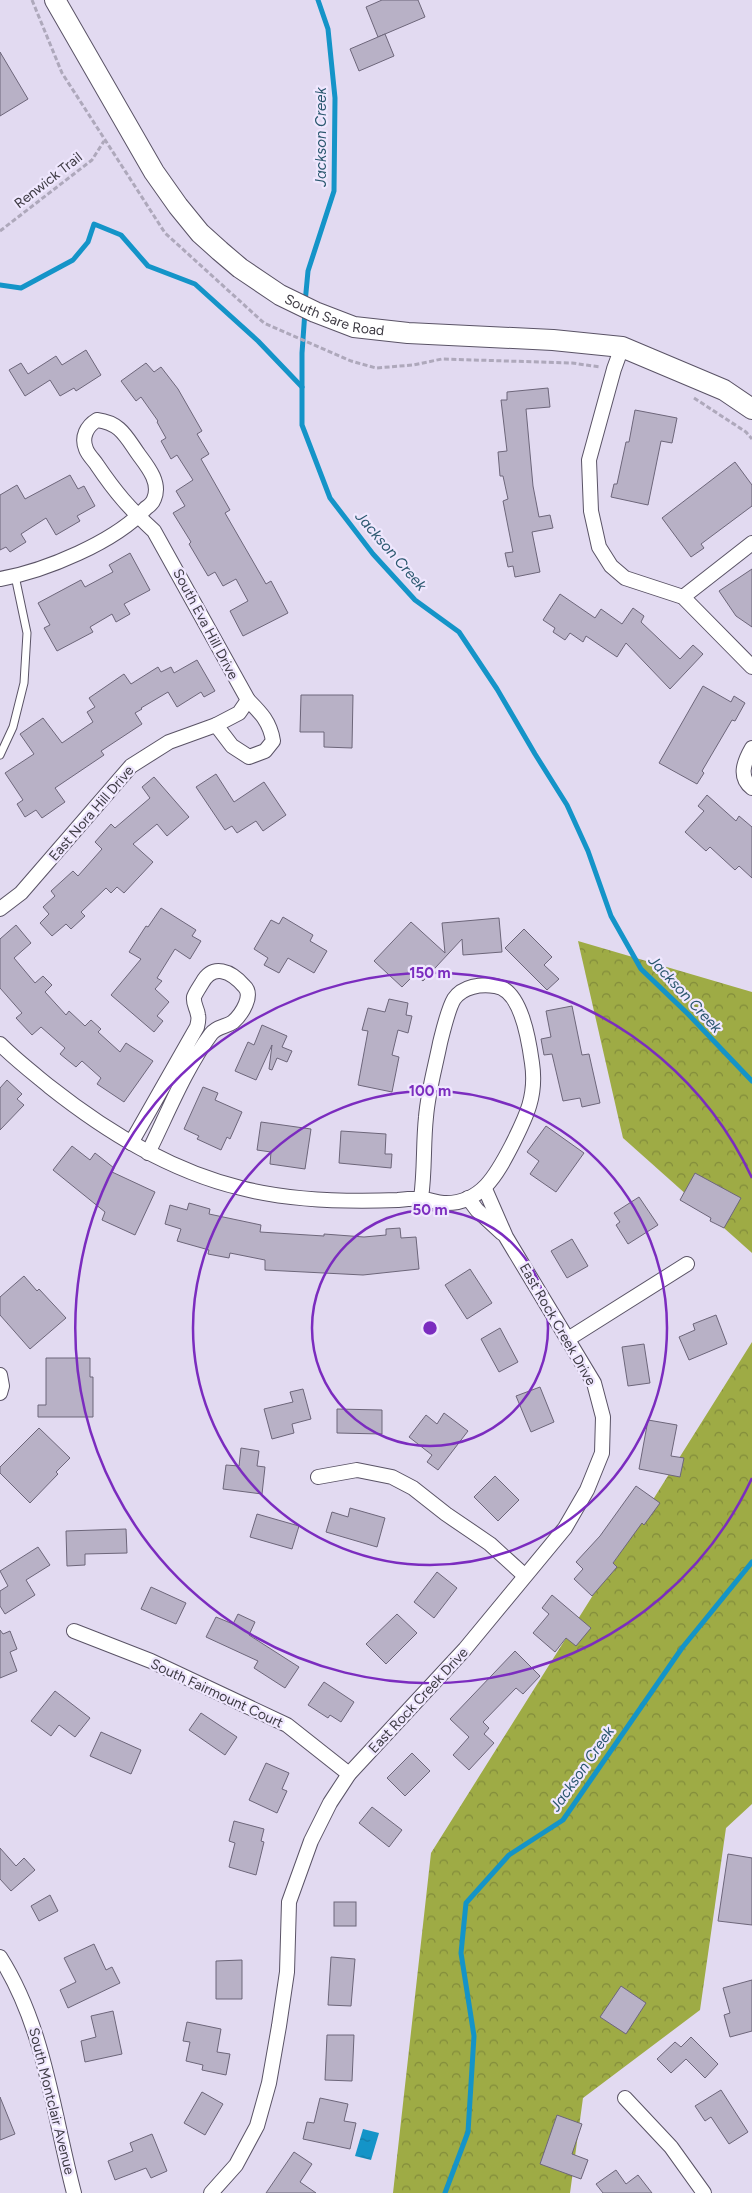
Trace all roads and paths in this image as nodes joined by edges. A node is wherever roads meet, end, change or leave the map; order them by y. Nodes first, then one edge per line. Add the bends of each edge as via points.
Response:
1 (32, 0) edge
2 (55, 0) edge
3 (0, 232) edge
4 (271, 326) dead end
5 (622, 347) junction
6 (614, 369) junction
7 (685, 394) dead end
8 (752, 409) edge
9 (752, 439) edge
10 (138, 517) junction
11 (752, 543) edge
12 (15, 576) junction
13 (0, 579) edge
14 (683, 597) junction
15 (752, 667) edge
16 (248, 700) junction
17 (216, 725) junction
18 (752, 748) edge
19 (0, 755) edge
20 (752, 788) edge
21 (0, 910) edge
22 (198, 1015) junction
23 (219, 1026) junction
24 (0, 1044) edge
25 (184, 1066) junction
26 (131, 1144) junction
27 (148, 1153) junction
28 (485, 1189) junction
29 (421, 1198) junction
30 (468, 1198) junction
31 (506, 1237) junction
32 (687, 1264) dead end
33 (568, 1339) junction
34 (0, 1375) edge
35 (0, 1393) edge
36 (318, 1477) dead end
37 (524, 1575) junction
38 (74, 1631) dead end
39 (349, 1774) junction
40 (0, 1957) edge
41 (625, 2098) dead end
42 (74, 2193) edge
43 (212, 2193) edge
44 (704, 2193) edge

1 - 3 path, Renwick Trail via 62,73 104,141 92,160
2 - 5 main road, South Sare Road via 154,172 178,206 220,252 280,295 354,327
4 - 6 path via 350,361 376,368 442,359 572,363
5 - 6 street
5 - 8 main road, South Sare Road via 724,390
6 - 14 street via 589,460 591,511 599,547 611,566 625,578
7 - 9 path
10 - 10 street, South Eva Hill Drive via 154,500 156,483 117,425 97,420 91,423 84,435 86,449 118,496
10 - 12 street via 68,558
10 - 16 street, South Eva Hill Drive via 154,530
11 - 14 street
12 - 13 street
12 - 19 lane via 27,633 24,683 13,727
14 - 15 street
16 - 17 street via 239,713
16 - 17 street via 271,727 273,741 264,751 249,757 232,746
17 - 21 street, East Nora Hill Drive via 169,742 131,766 21,893
18 - 20 street via 742,772
22 - 23 street
22 - 23 street via 195,996 206,977 212,971 220,970 247,988 249,998 238,1017
22 - 25 street via 198,1026
23 - 25 street
24 - 26 street via 60,1094
25 - 26 street
25 - 27 street
26 - 27 street
27 - 29 street via 242,1188 306,1198 375,1201
28 - 29 street via 528,1112 534,1072 522,1017 514,998 502,987 483,984 454,999 443,1032 429,1091
28 - 30 street
28 - 31 street, East Rock Creek Drive
29 - 30 street via 445,1203
30 - 31 street, East Rock Creek Drive
31 - 33 street, East Rock Creek Drive
32 - 33 street
33 - 37 street, East Rock Creek Drive via 594,1383 603,1417 602,1453 587,1490 564,1528
34 - 35 street
36 - 37 street via 357,1470 392,1477 413,1488 490,1544
37 - 39 street, East Rock Creek Drive via 465,1649
38 - 39 street, South Fairmount Court via 151,1661 286,1726
39 - 43 street, East Rock Creek Drive via 311,1840 290,1902 287,1972 269,2083 257,2126 236,2165
40 - 42 street, South Montclair Avenue via 34,2027
41 - 44 street via 671,2147

